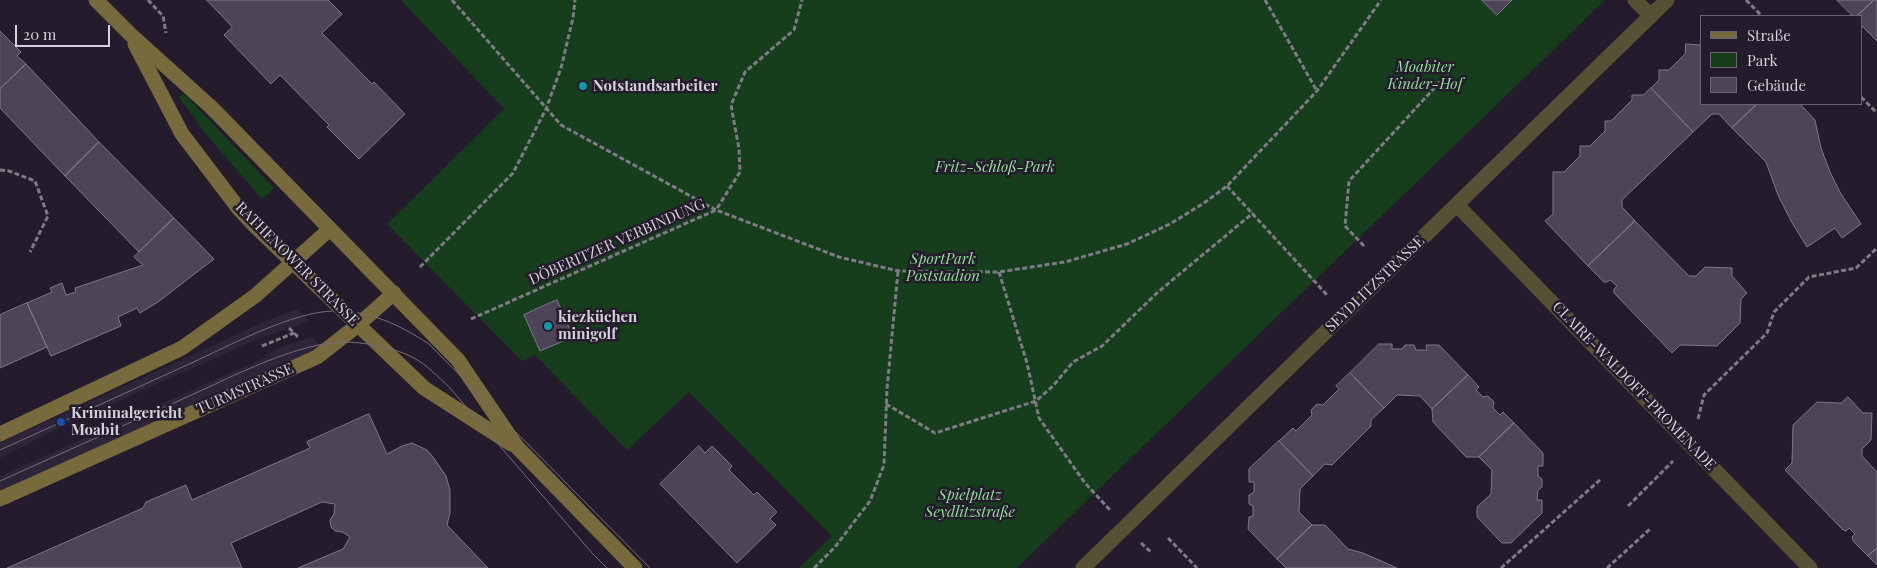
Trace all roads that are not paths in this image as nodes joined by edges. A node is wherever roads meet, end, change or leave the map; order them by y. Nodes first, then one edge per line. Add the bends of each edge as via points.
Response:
1 (96, 0) edge
2 (1636, 0) edge
3 (1667, 0) edge
4 (1651, 16) junction
5 (130, 34) junction
6 (1457, 205) junction
7 (330, 229) junction
8 (294, 263) junction
9 (394, 293) junction
10 (358, 325) junction
11 (0, 434) edge
12 (517, 447) junction
13 (0, 499) edge
14 (635, 568) edge
15 (1083, 568) edge
16 (1810, 568) edge

1 - 5 main road, RATHENOWER STRASSE
2 - 4 street
3 - 4 street, SEYDLITZSTRASSE
4 - 6 street, SEYDLITZSTRASSE
5 - 7 main road, RATHENOWER STRASSE via 212,108
5 - 8 main road, RATHENOWER STRASSE via 182,134 239,209
6 - 15 street, SEYDLITZSTRASSE
6 - 16 street, CLAIRE-WALDOFF-PROMENADE
7 - 8 main road
7 - 9 main road, RATHENOWER STRASSE
8 - 10 main road, RATHENOWER STRASSE
8 - 11 main road via 255,296 182,348
9 - 10 main road, TURMSTRASSE
9 - 12 main road, RATHENOWER STRASSE via 458,360
10 - 12 main road, RATHENOWER STRASSE via 424,388
10 - 13 main road, TURMSTRASSE via 317,357
12 - 14 main road, RATHENOWER STRASSE

